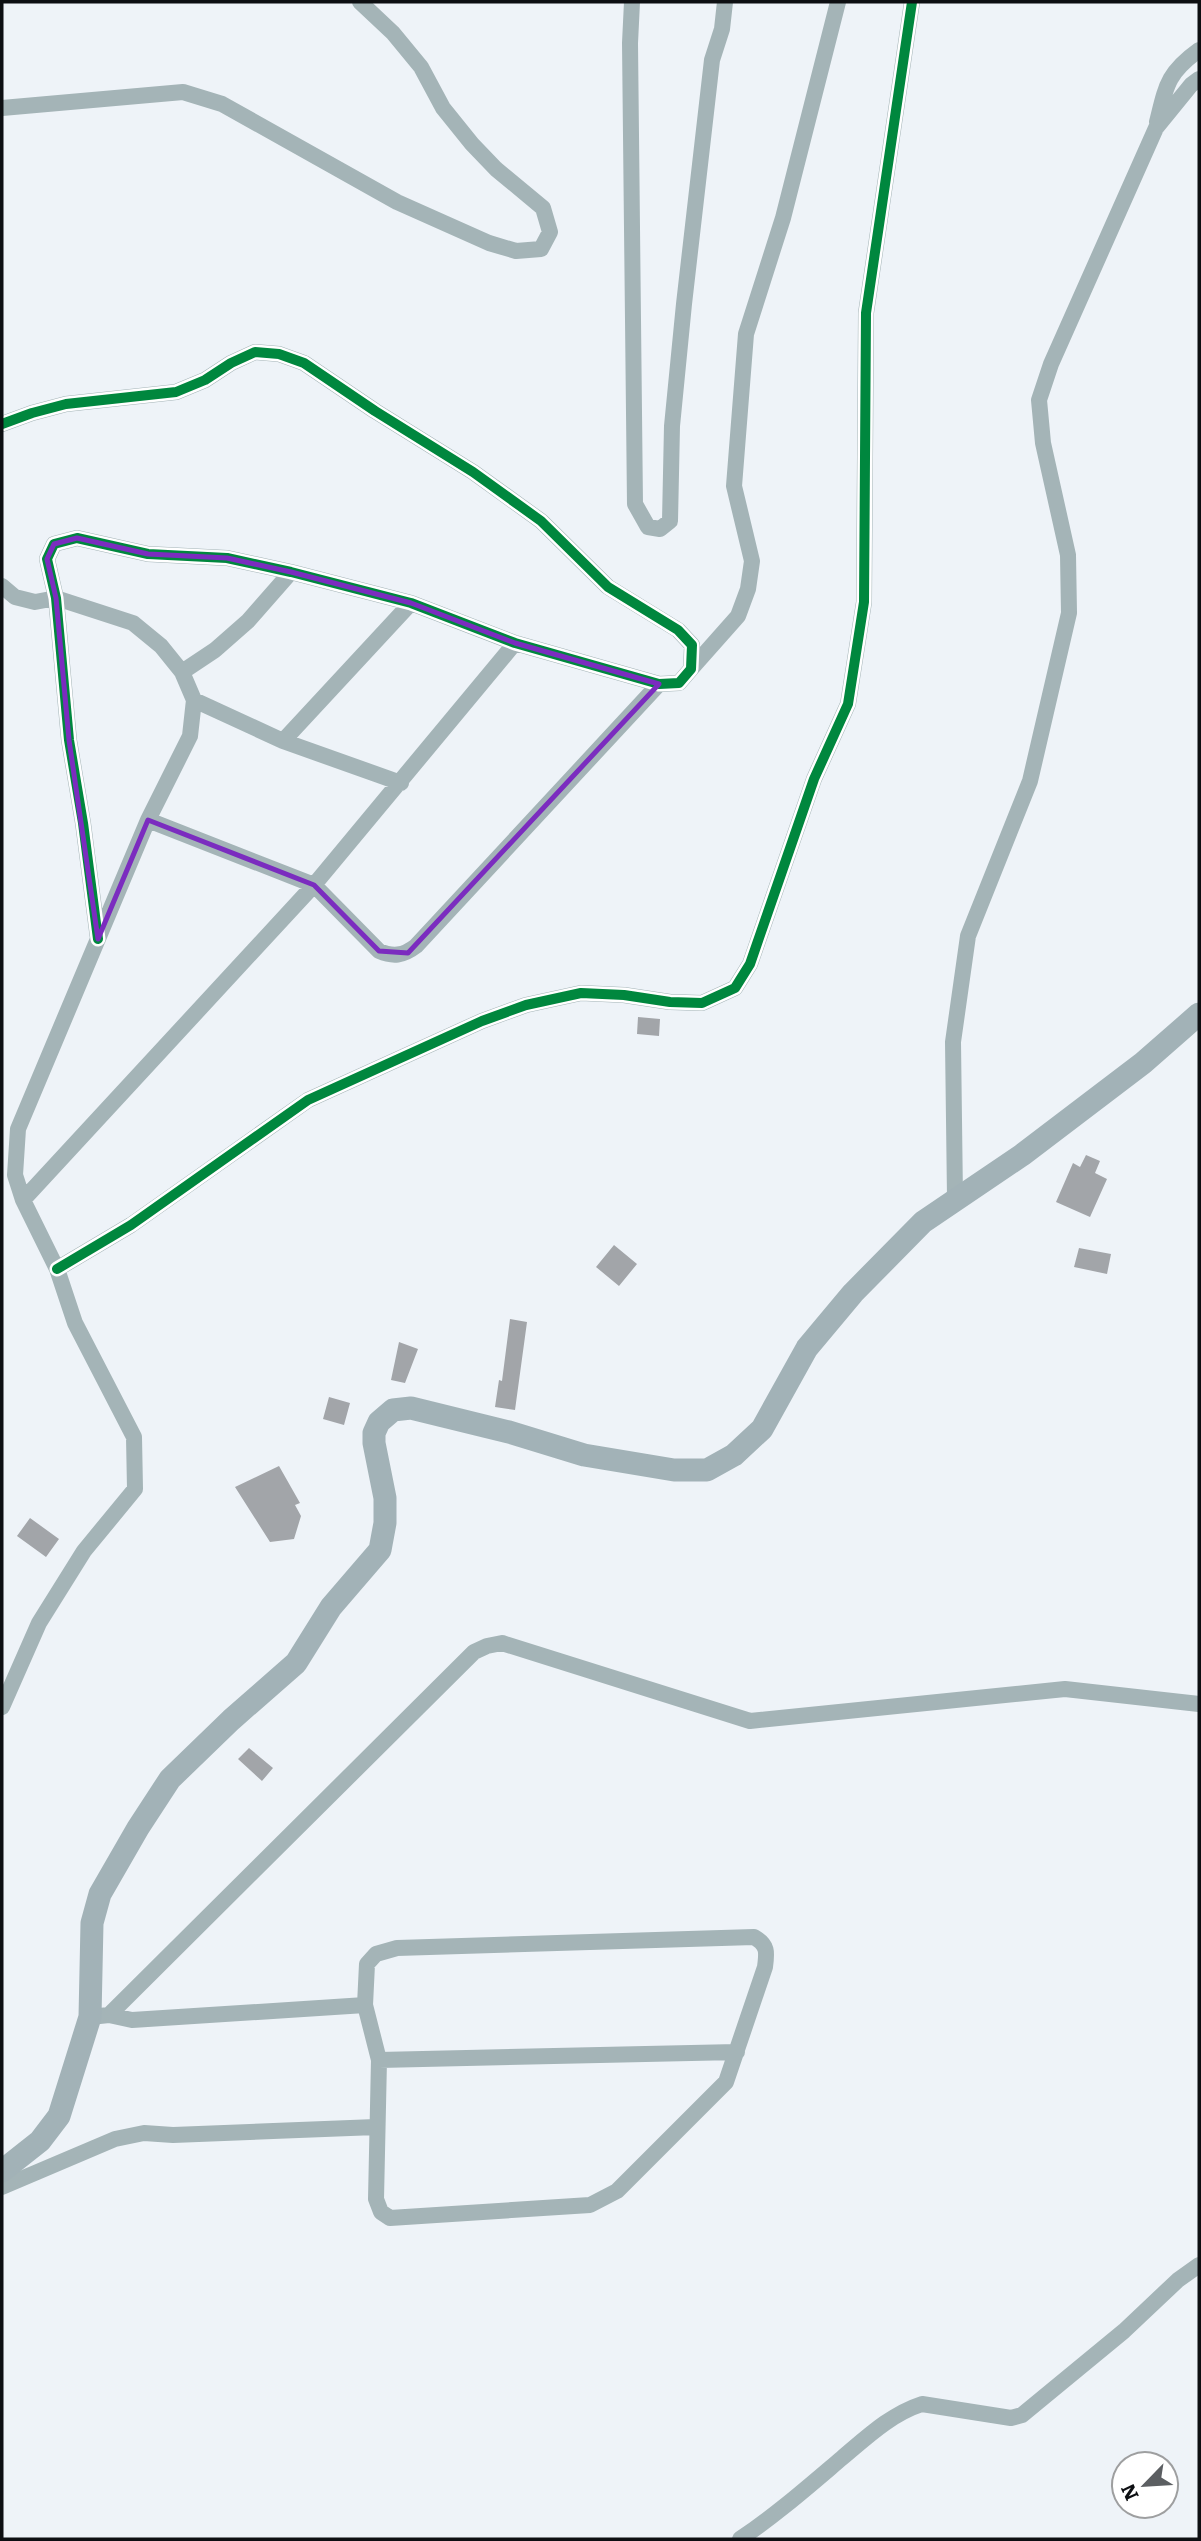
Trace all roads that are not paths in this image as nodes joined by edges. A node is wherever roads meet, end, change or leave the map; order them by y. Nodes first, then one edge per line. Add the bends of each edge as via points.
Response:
1 (360, 2) edge
2 (632, 2) edge
3 (725, 2) edge
4 (838, 2) edge
5 (912, 2) edge
6 (1199, 50) edge
7 (1199, 79) edge
8 (2, 108) edge
9 (1156, 128) junction
10 (2, 425) edge
11 (291, 572) junction
12 (2, 586) edge
13 (56, 598) junction
14 (411, 603) junction
15 (515, 643) junction
16 (691, 669) junction
17 (182, 672) junction
18 (659, 684) junction
19 (194, 700) junction
20 (283, 741) junction
21 (401, 783) junction
22 (148, 820) junction
23 (314, 885) junction
24 (98, 939) junction
25 (1199, 1014) edge
26 (955, 1198) junction
27 (23, 1200) junction
28 (57, 1269) junction
29 (1199, 1704) edge
30 (2, 1707) edge
31 (365, 2006) junction
32 (99, 2016) junction
33 (737, 2052) junction
34 (379, 2060) junction
35 (376, 2127) junction
36 (2, 2171) edge
37 (2, 2187) edge
38 (1199, 2265) edge
39 (740, 2539) edge

1 - 8 street via 421,67 443,108 472,145 542,208 550,232 541,249 516,251 489,243 397,202 222,104 183,92
2 - 3 street via 635,504 648,527 660,529 670,521 672,426 684,303 712,60
4 - 16 street via 783,218 746,334 734,486 752,561 748,589 738,616
5 - 28 street via 866,313 864,602 848,704 814,779 750,964 735,988 702,1003 581,993 482,1021 308,1100 131,1225
6 - 9 street via 1181,63 1166,84
7 - 9 street
9 - 26 street via 1039,400 1043,443 1068,555 1069,613 1030,781 968,936 953,1042
10 - 16 street via 66,404 176,393 255,352 291,358 462,464 541,520 608,587 678,631 692,645
11 - 13 street via 228,558 148,554 77,538 54,544 47,559
11 - 14 street
11 - 17 street via 248,621
12 - 13 street via 15,597 35,602
13 - 17 street via 133,623 161,646
13 - 24 street via 69,740
14 - 15 street
14 - 20 street
15 - 18 street
15 - 21 street
16 - 18 street via 679,683
17 - 19 street
18 - 23 street via 408,953 390,956 379,951
19 - 20 street
19 - 22 street via 190,736
20 - 21 street
21 - 23 street
22 - 23 street
22 - 24 street
23 - 27 street
24 - 27 street via 18,1129 15,1175
25 - 26 main road via 1022,1155
26 - 32 main road via 908,1235 807,1348 762,1429 734,1455 707,1470 674,1470 584,1455 411,1408 393,1410 379,1422 374,1443 385,1498 380,1550 331,1607 296,1663 170,1779 138,1828 100,1894 92,1923
27 - 28 street
28 - 30 street via 75,1323 134,1437 135,1489 84,1551 39,1623
29 - 32 street via 1065,1689 750,1721 502,1643 487,1646 474,1652
31 - 32 street via 132,2020
31 - 33 street via 367,1964 376,1954 397,1948 754,1937 764,1942 765,1967
31 - 34 street
32 - 36 main road via 59,2116 40,2141
33 - 34 street
33 - 35 street via 726,2082 617,2191 590,2205 390,2218 381,2212 376,2199
34 - 35 street
35 - 37 street via 144,2133 115,2139
38 - 39 street via 1022,2415 1011,2418 922,2404 909,2408

